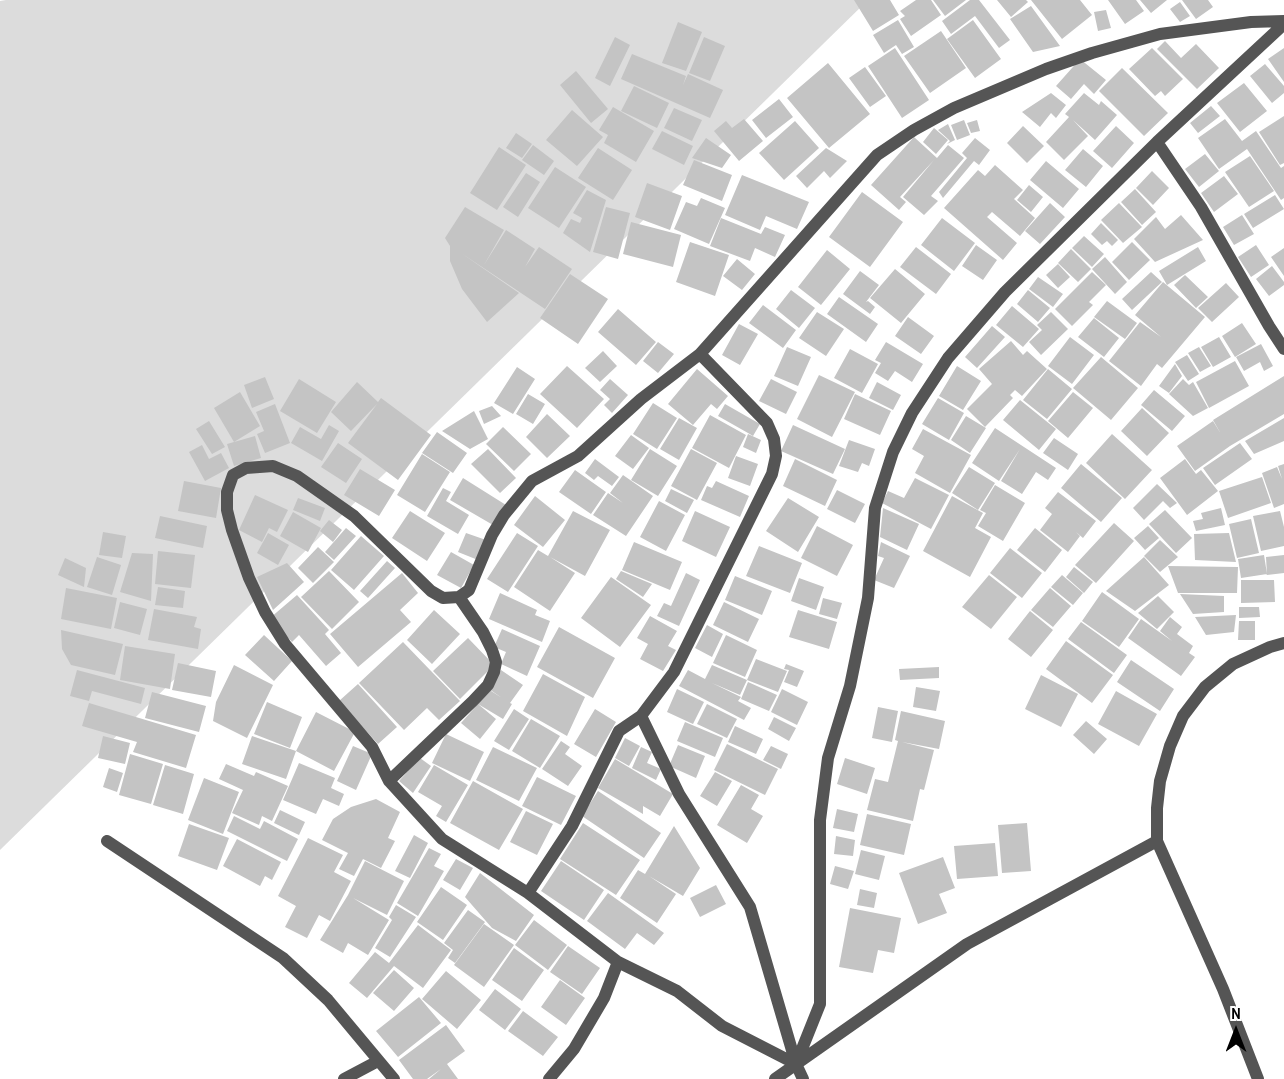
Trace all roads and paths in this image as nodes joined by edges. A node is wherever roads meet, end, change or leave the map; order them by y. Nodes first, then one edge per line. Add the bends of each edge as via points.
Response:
1 (1284, 23) edge
2 (1157, 142) junction
3 (1284, 349) edge
4 (700, 354) junction
5 (459, 597) junction
6 (1284, 643) edge
7 (641, 716) junction
8 (389, 781) junction
9 (107, 841) dead end
10 (1157, 841) junction
11 (528, 893) junction
12 (618, 962) junction
13 (378, 1060) junction
14 (796, 1064) junction
15 (344, 1079) edge
16 (394, 1079) edge
17 (549, 1079) edge
18 (775, 1079) edge
19 (803, 1079) edge
20 (1258, 1079) edge

1 - 2 street
1 - 4 street via 1251,22 1160,34 1092,52 954,108 914,130 877,155
2 - 3 street via 1201,207
2 - 14 street via 1005,292 948,358 912,412 893,452 875,508 868,598 850,686 828,758 820,820 820,1004
4 - 5 street via 641,399 578,456 532,481 504,515 469,590
4 - 7 street via 767,423 776,456 772,474 674,672
5 - 8 street via 492,650 494,672 473,701
5 - 8 street via 443,598 431,591 354,516 297,476 273,466 246,468 233,474 227,510 249,578 265,612 285,644 372,747
6 - 10 street via 1233,664 1204,687 1183,716 1160,781
7 - 11 street via 619,731 572,826
7 - 14 street via 679,794 750,906
8 - 11 street via 441,839
9 - 13 street via 283,958 328,1000
10 - 14 street via 967,944
10 - 20 street
11 - 12 street
12 - 14 street via 677,991 722,1026
12 - 17 street via 604,998 574,1049
13 - 15 street
13 - 16 street
14 - 18 street
14 - 19 street

